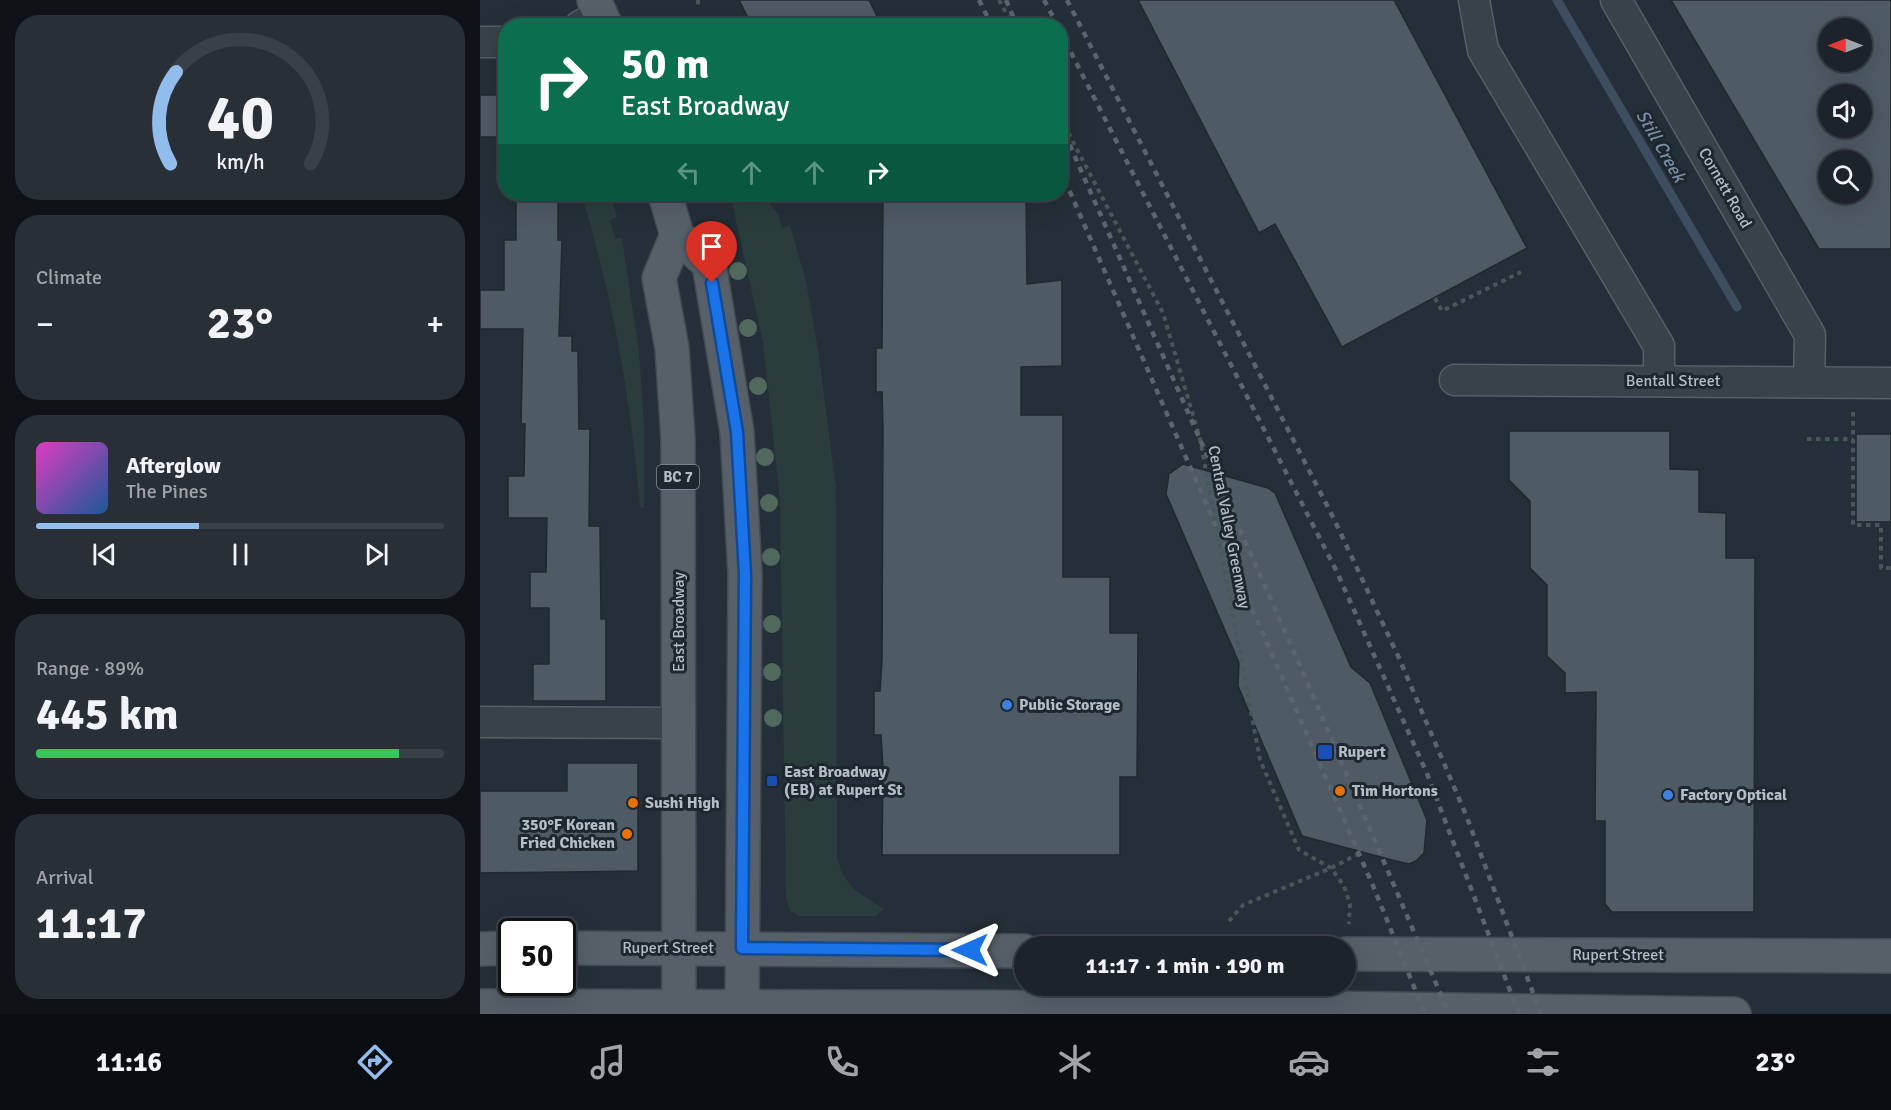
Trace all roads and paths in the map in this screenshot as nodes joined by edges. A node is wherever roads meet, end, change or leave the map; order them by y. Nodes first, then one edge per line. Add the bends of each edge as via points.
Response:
1 (698, 0) edge
2 (999, 0) edge
3 (1474, 0) edge
4 (1616, 0) edge
5 (698, 7) dead end
6 (1009, 18) edge
7 (480, 42) edge
8 (498, 42) edge
9 (1068, 132) edge
10 (667, 201) edge
11 (677, 236) junction
12 (1521, 272) dead end
13 (1435, 298) dead end
14 (1455, 380) dead end
15 (1659, 381) junction
16 (1809, 382) junction
17 (1891, 383) edge
18 (1853, 412) dead end
19 (1807, 439) dead end
20 (1853, 439) junction
21 (1891, 568) edge
22 (480, 722) edge
23 (679, 723) junction
24 (1362, 852) dead end
25 (1331, 868) junction
26 (1229, 921) dead end
27 (1347, 936) edge
28 (1356, 942) edge
29 (498, 948) edge
30 (576, 948) edge
31 (679, 948) junction
32 (742, 948) junction
33 (480, 949) edge
34 (1014, 951) edge
35 (1891, 956) edge
36 (480, 1006) edge
37 (679, 1010) edge
38 (742, 1010) edge
39 (1006, 1011) edge
40 (1121, 1011) edge
41 (1734, 1014) edge

1 - 5 path
2 - 6 path
3 - 15 street via 1483,50 1659,346
4 - 16 street, Cornett Road via 1810,335
7 - 8 street
9 - 25 path, Central Valley Greenway via 1163,313 1200,439 1260,760 1299,850
10 - 11 main road
11 - 23 main road, East Broadway / BC 7 via 659,278 672,348 678,439
11 - 32 main road via 709,264 737,432 745,574
12 - 13 path via 1442,311
14 - 15 street, Bentall Street
15 - 16 street, Bentall Street
16 - 17 street, Bentall Street
18 - 20 path
19 - 20 path
20 - 21 path via 1853,525 1881,525 1881,568
22 - 23 street
23 - 31 main road, East Broadway / BC 7
24 - 25 path
25 - 26 path via 1243,905
25 - 27 path, Central Valley Greenway via 1350,903
28 - 35 main road, Rupert Street
29 - 33 main road
30 - 31 main road, Rupert Street
31 - 32 main road, Rupert Street
31 - 37 main road, East Broadway / BC 7
32 - 34 main road, Rupert Street
32 - 38 main road
36 - 37 main road
37 - 38 main road
38 - 39 main road
39 - 40 main road
40 - 41 main road

